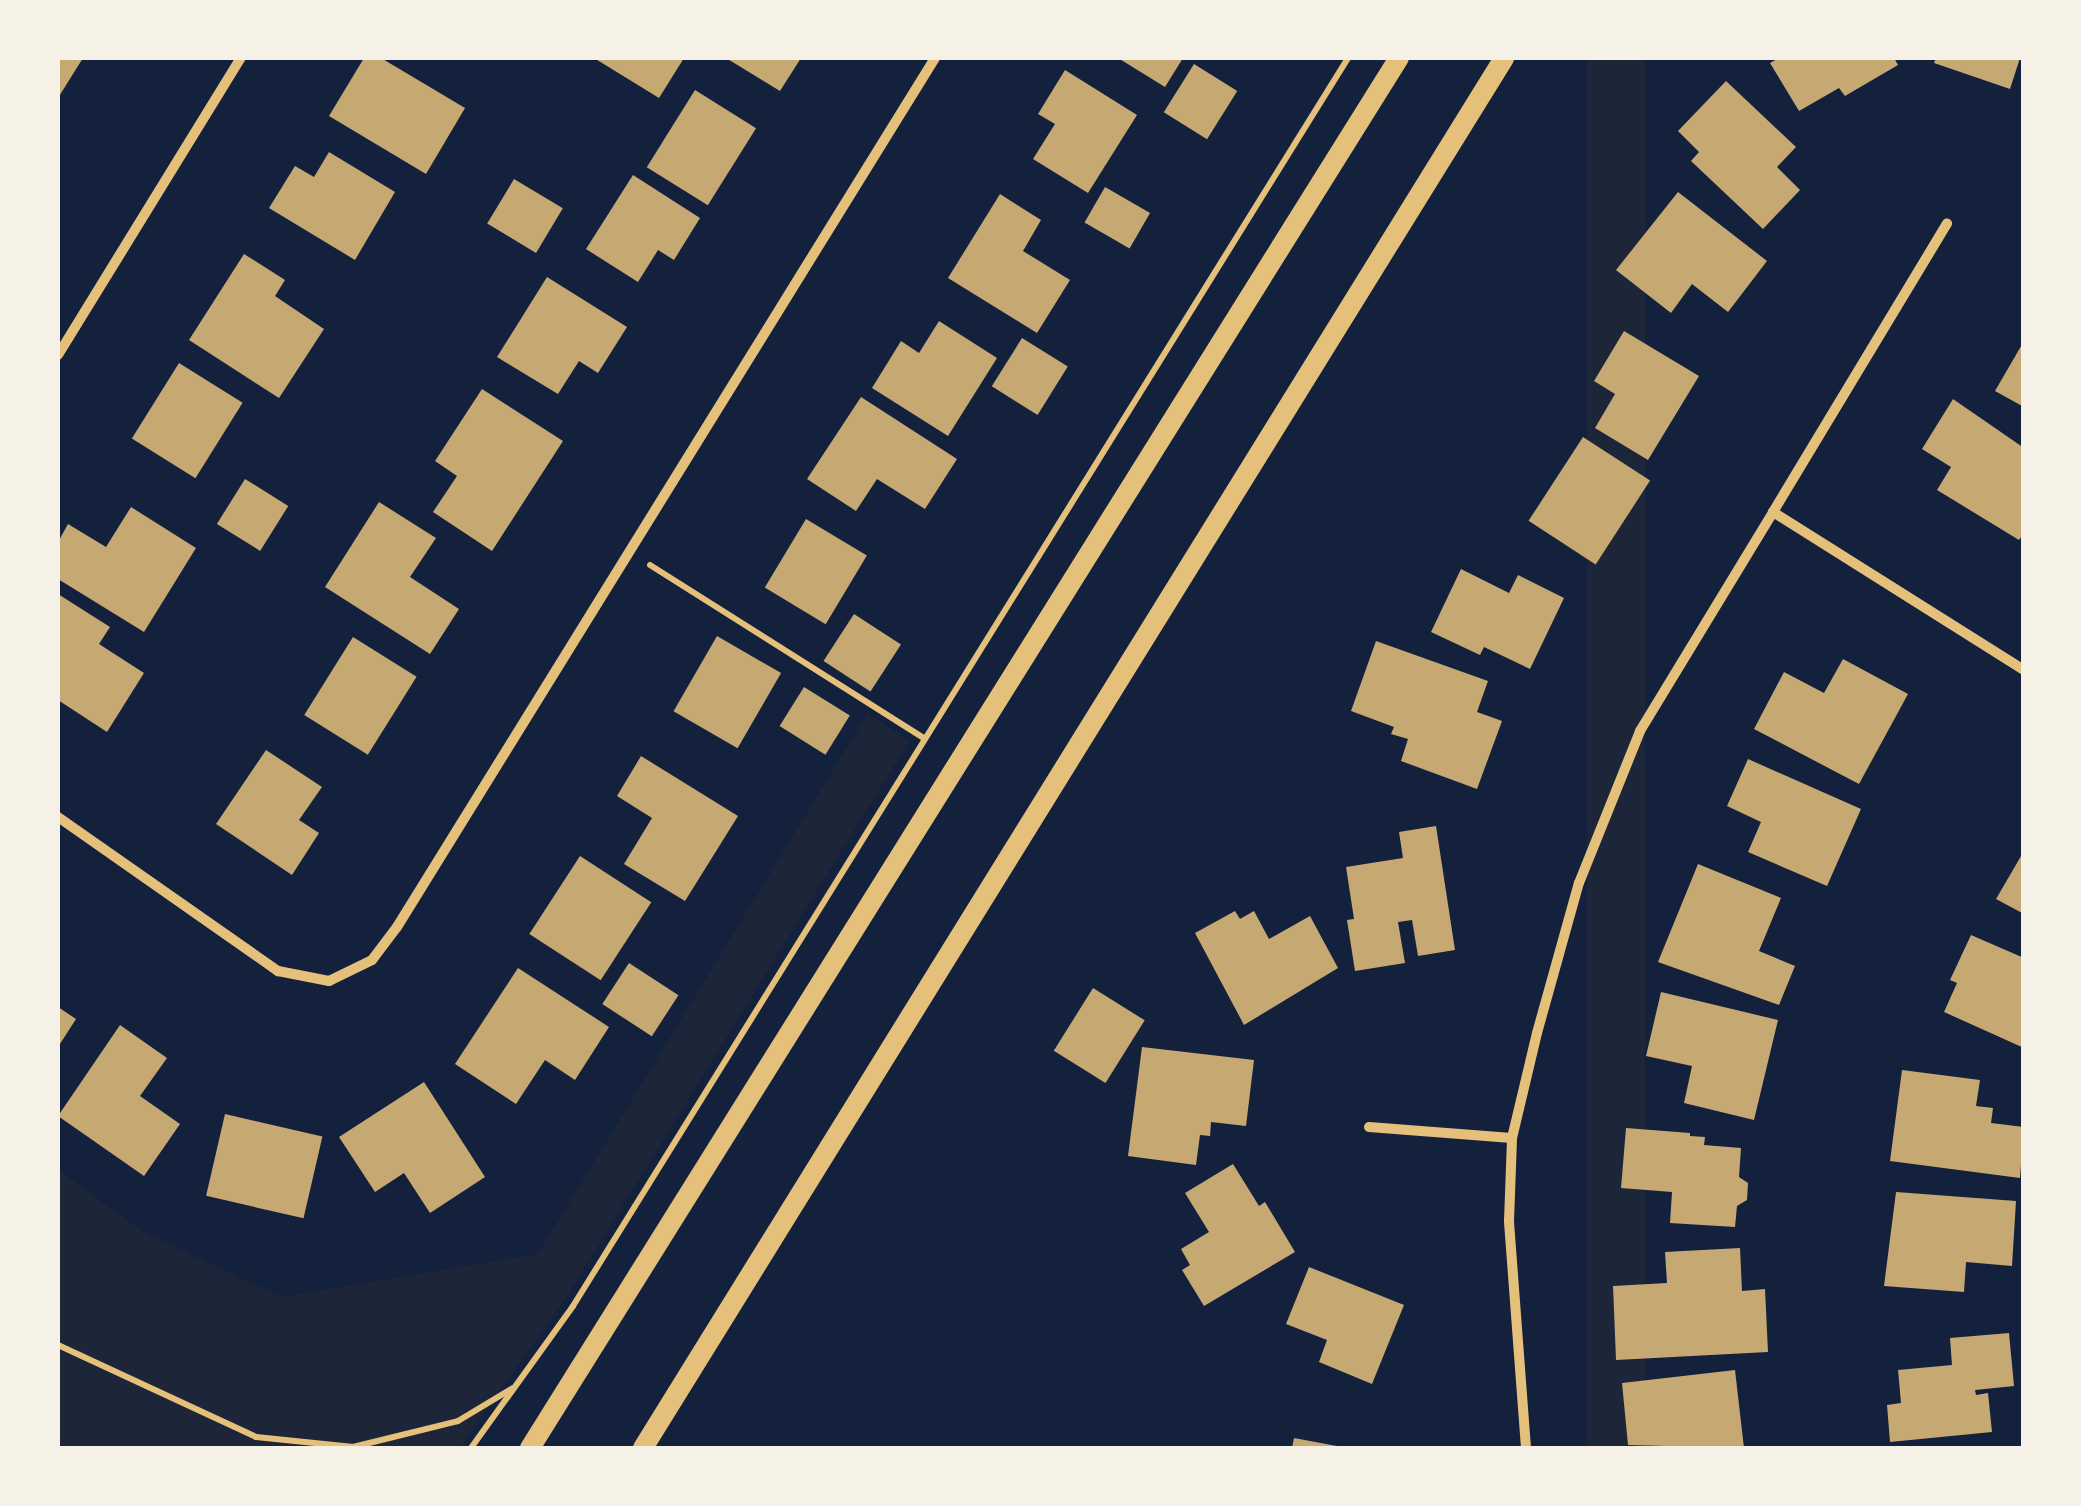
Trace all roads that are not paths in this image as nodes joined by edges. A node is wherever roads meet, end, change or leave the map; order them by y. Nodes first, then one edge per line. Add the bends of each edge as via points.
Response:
1 (241, 58) edge
2 (935, 58) edge
3 (1399, 58) edge
4 (1504, 58) edge
5 (1947, 223) dead end
6 (58, 355) edge
7 (1772, 512) junction
8 (2024, 670) edge
9 (58, 817) edge
10 (1369, 1127) dead end
11 (1512, 1138) junction
12 (530, 1448) edge
13 (642, 1448) edge
14 (1526, 1448) edge

1 - 6 street
2 - 9 street via 385,946 359,970 329,980 278,972
3 - 12 main road
4 - 13 main road
5 - 7 street
7 - 8 street
7 - 11 street via 1640,731 1579,883
10 - 11 street
11 - 14 street via 1509,1254

